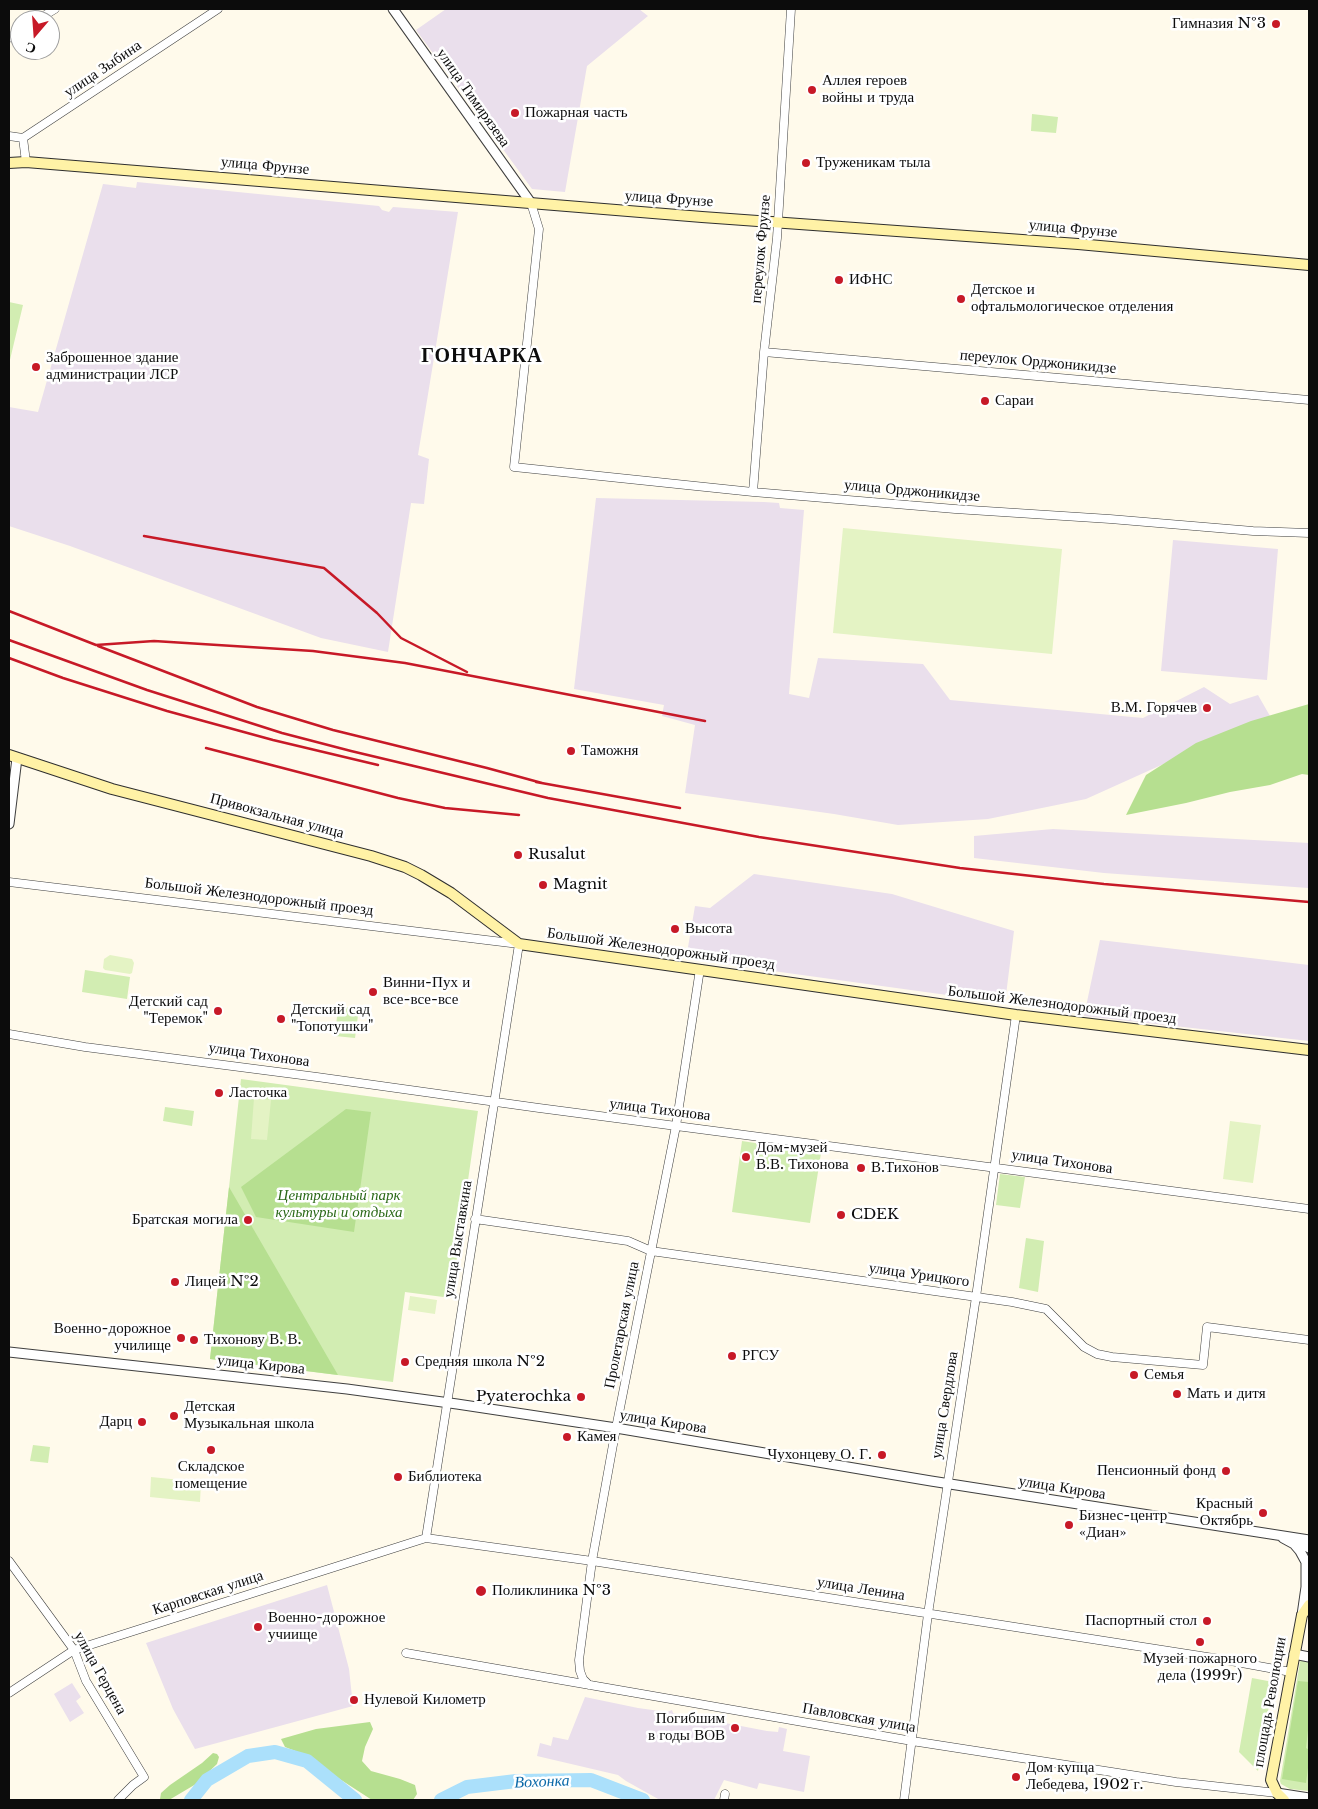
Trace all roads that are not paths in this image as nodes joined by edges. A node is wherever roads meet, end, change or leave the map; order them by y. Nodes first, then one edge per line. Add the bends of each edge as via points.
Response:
1 (218, 9) edge
2 (393, 9) edge
3 (791, 9) edge
4 (9, 136) edge
5 (23, 138) junction
6 (26, 162) junction
7 (9, 163) edge
8 (531, 203) junction
9 (778, 222) junction
10 (1309, 265) edge
11 (764, 352) junction
12 (1309, 400) edge
13 (754, 492) junction
14 (1309, 534) edge
15 (13, 756) edge
16 (9, 824) edge
17 (9, 882) edge
18 (519, 944) junction
19 (700, 969) junction
20 (1016, 1015) junction
21 (9, 1034) edge
22 (1309, 1050) edge
23 (494, 1102) junction
24 (676, 1126) junction
25 (995, 1167) junction
26 (1309, 1209) edge
27 (475, 1219) junction
28 (651, 1250) junction
29 (976, 1297) junction
30 (1309, 1340) edge
31 (9, 1352) edge
32 (447, 1403) junction
33 (616, 1428) junction
34 (947, 1483) junction
35 (1276, 1535) junction
36 (426, 1538) junction
37 (1294, 1538) junction
38 (1309, 1540) edge
39 (1309, 1548) edge
40 (592, 1560) junction
41 (9, 1561) edge
42 (1309, 1604) edge
43 (928, 1614) junction
44 (1302, 1615) junction
45 (74, 1650) junction
46 (406, 1653) dead end
47 (1294, 1654) junction
48 (1309, 1657) edge
49 (1291, 1672) junction
50 (589, 1685) junction
51 (9, 1693) edge
52 (912, 1741) junction
53 (1280, 1797) edge
54 (1309, 1798) edge
55 (118, 1800) edge
56 (904, 1800) edge

1 - 5 street, улица Зыбина
2 - 8 street, улица Тимирязева
3 - 9 street, переулок Фрунзе
4 - 5 street
5 - 6 street
6 - 7 main road, улица Фрунзе
6 - 8 main road, улица Фрунзе
8 - 9 main road, улица Фрунзе
8 - 13 street, улица Орджоникидзе via 539,229 514,467
9 - 10 main road, улица Фрунзе
9 - 11 street, переулок Фрунзе
11 - 12 street, переулок Орджоникидзе
11 - 13 street, переулок Фрунзе
13 - 14 street, улица Орджоникидзе
15 - 16 street
15 - 18 main road, Привокзальная улица via 112,789 405,867 444,888
17 - 18 street, Большой Железнодорожный проезд
18 - 19 main road, Большой Железнодорожный проезд
18 - 23 street, улица Выставкина
19 - 20 main road, Большой Железнодорожный проезд
19 - 24 street, Пролетарская улица
20 - 22 main road, Большой Железнодорожный проезд
20 - 25 street, улица Свердлова
21 - 23 street, улица Тихонова
23 - 24 street, улица Тихонова
23 - 27 street, улица Выставкина
24 - 25 street, улица Тихонова
24 - 28 street, Пролетарская улица
25 - 26 street, улица Тихонова
25 - 29 street, улица Свердлова
27 - 28 street, улица Урицкого via 628,1241
27 - 32 street, улица Выставкина
28 - 29 street, улица Урицкого
28 - 33 street, Пролетарская улица
29 - 30 street, улица Урицкого via 1046,1309 1084,1347 1112,1357 1203,1365 1207,1326
29 - 34 street, улица Свердлова
31 - 32 street, улица Кирова
32 - 33 street, улица Кирова
32 - 36 street, улица Выставкина
33 - 34 street, улица Кирова
33 - 40 street, Пролетарская улица
34 - 35 street, улица Кирова
34 - 43 street, улица Свердлова
35 - 37 street, улица Кирова
35 - 44 street, площадь Революции via 1294,1544 1306,1562
36 - 40 street, улица Ленина
36 - 45 street, Карповская улица
37 - 38 street, улица Кирова
37 - 39 street
40 - 43 street, улица Ленина
40 - 50 street, Пролетарская улица via 580,1660 580,1671
41 - 45 street, улица Герцена
42 - 44 main road, площадь Революции
43 - 49 street, улица Ленина
43 - 52 street, улица Свердлова
44 - 47 main road, площадь Революции
45 - 51 street, Карповская улица
45 - 55 street, улица Герцена via 86,1681 144,1777
46 - 50 street, Павловская улица
47 - 48 street
47 - 49 main road, площадь Революции
49 - 53 main road, площадь Революции via 1271,1780
50 - 52 street, Павловская улица
52 - 53 street, Павловская улица
52 - 56 street, улица Свердлова
53 - 54 street, Павловская улица

